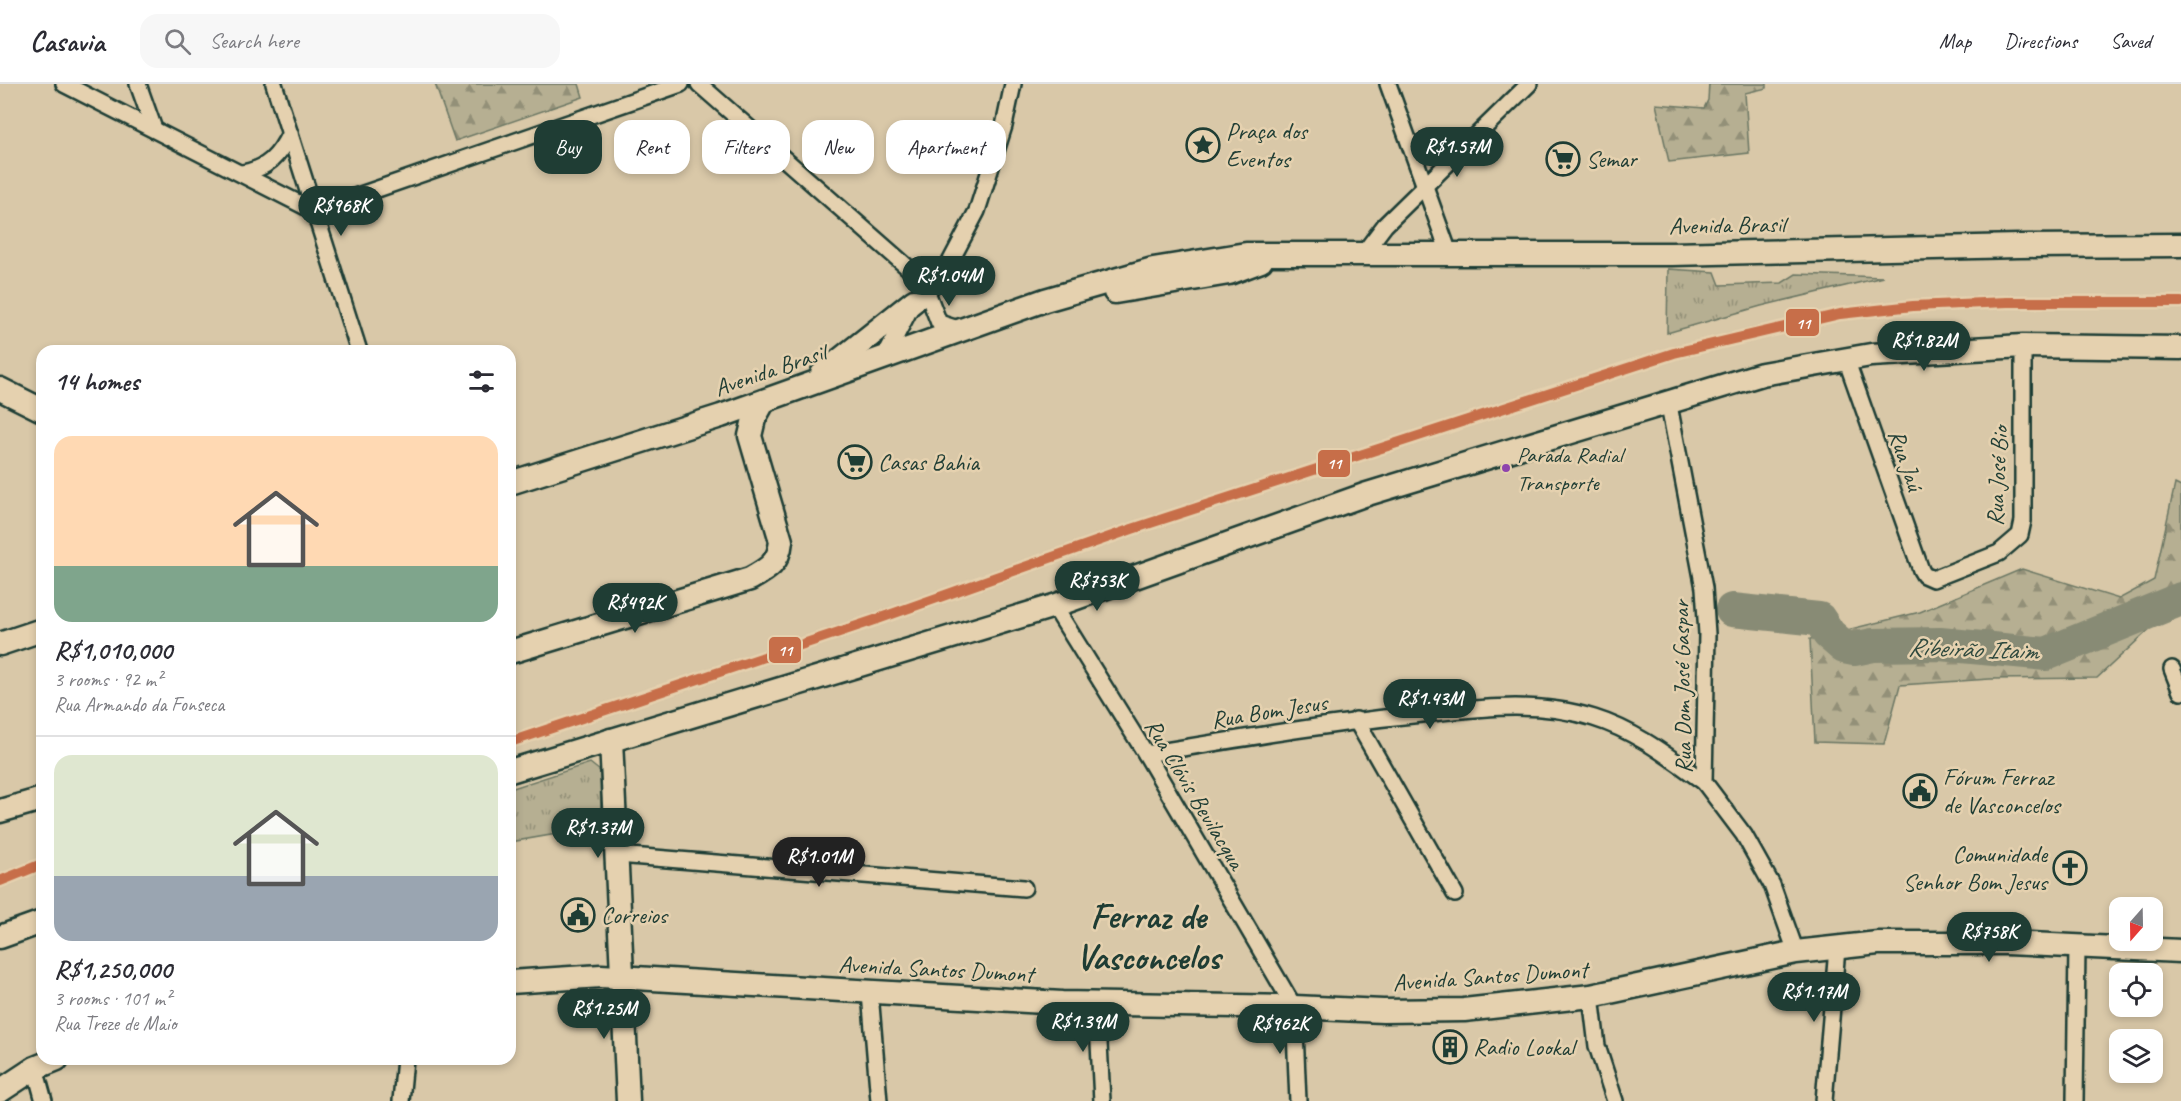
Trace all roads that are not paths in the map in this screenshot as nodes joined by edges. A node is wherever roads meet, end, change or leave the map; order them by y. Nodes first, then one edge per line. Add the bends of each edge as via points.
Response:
1 (64, 84) edge
2 (138, 84) edge
3 (274, 84) edge
4 (681, 84) edge
5 (699, 84) edge
6 (1013, 84) edge
7 (1388, 84) edge
8 (1529, 84) edge
9 (154, 129) junction
10 (290, 133) junction
11 (242, 173) junction
12 (1426, 187) junction
13 (315, 211) junction
14 (2181, 245) edge
15 (1449, 253) junction
16 (1363, 254) junction
17 (920, 297) junction
18 (962, 331) junction
19 (357, 345) edge
20 (2023, 346) junction
21 (2181, 348) edge
22 (884, 359) junction
23 (1846, 359) junction
24 (806, 385) junction
25 (0, 389) edge
26 (1668, 400) junction
27 (764, 401) junction
28 (36, 407) edge
29 (721, 416) junction
30 (750, 436) junction
31 (516, 481) edge
32 (1923, 575) joint
33 (1054, 606) junction
34 (36, 632) edge
35 (0, 644) edge
36 (516, 650) edge
37 (2172, 669) dead end
38 (2181, 692) edge
39 (1356, 720) junction
40 (611, 740) junction
41 (1146, 754) junction
42 (516, 769) edge
43 (1704, 782) junction
44 (36, 800) edge
45 (0, 812) edge
46 (618, 855) junction
47 (1024, 888) dead end
48 (1455, 894) dead end
49 (36, 924) edge
50 (0, 936) edge
51 (2077, 947) junction
52 (1837, 948) junction
53 (2181, 951) edge
54 (1796, 952) junction
55 (621, 977) junction
56 (516, 982) edge
57 (870, 993) junction
58 (1591, 996) junction
59 (1097, 1004) junction
60 (1294, 1007) junction
61 (42, 1065) edge
62 (404, 1065) edge
63 (35, 1068) junction
64 (0, 1091) edge
65 (44, 1101) edge
66 (401, 1101) edge
67 (628, 1101) edge
68 (879, 1101) edge
69 (1102, 1101) edge
70 (1298, 1101) edge
71 (1615, 1101) edge
72 (1824, 1101) edge
73 (2075, 1101) edge

1 - 9 street
2 - 9 street
3 - 10 street
4 - 13 street
5 - 17 street via 913,272
6 - 17 street via 977,211 947,268
7 - 12 street
8 - 12 street
9 - 11 street
10 - 11 street via 283,148 266,165 258,171
10 - 13 street
11 - 13 street
12 - 15 street
12 - 16 street via 1384,225
13 - 19 street
14 - 15 main road, Avenida Brasil via 1672,254
15 - 16 main road, Avenida Brasil
16 - 18 main road, Avenida Brasil via 1274,255 1229,273 1045,300
17 - 18 street via 939,323
17 - 22 street
17 - 24 main road
18 - 22 main road, Avenida Brasil
20 - 21 main road
20 - 23 main road
20 - 32 street, Rua José Bio via 2020,535 1999,553 1941,577
22 - 24 main road, Avenida Brasil
23 - 26 main road via 1762,374
23 - 32 street, Rua Jaú
24 - 27 main road, Avenida Brasil
25 - 28 main road
26 - 33 main road via 1364,495
26 - 43 street, Rua Dom José Gaspar via 1704,588
27 - 29 main road, Avenida Brasil
27 - 30 main road
29 - 30 main road
29 - 31 main road, Avenida Brasil
30 - 36 main road via 781,541 776,561 768,569 750,579
33 - 40 main road
33 - 41 street, Rua Clóvis Bevilacqua
34 - 35 main road
37 - 38 street
39 - 41 street, Rua Bom Jesus
39 - 43 street, Rua Bom Jesus via 1539,706 1594,718 1642,738
39 - 48 street
40 - 42 main road
40 - 46 main road
41 - 60 street, Rua Clóvis Bevilacqua
43 - 54 street, Rua Dom José Gaspar via 1744,835 1772,885
44 - 45 main road
46 - 47 street
46 - 55 main road
49 - 50 main road
51 - 52 main road, Avenida Santos Dumont via 2000,942 1878,943
51 - 53 main road, Avenida Santos Dumont
51 - 73 street
52 - 54 main road, Avenida Santos Dumont
52 - 72 street
54 - 58 main road, Avenida Santos Dumont
55 - 56 main road, Avenida Santos Dumont
55 - 57 main road, Avenida Santos Dumont
55 - 67 main road
57 - 59 main road, Avenida Santos Dumont
57 - 68 street
58 - 60 main road, Avenida Santos Dumont via 1464,1010
58 - 71 street via 1598,1046
59 - 60 main road, Avenida Santos Dumont
59 - 69 street
60 - 70 street
61 - 63 main road
62 - 66 street
63 - 64 main road
63 - 65 street

